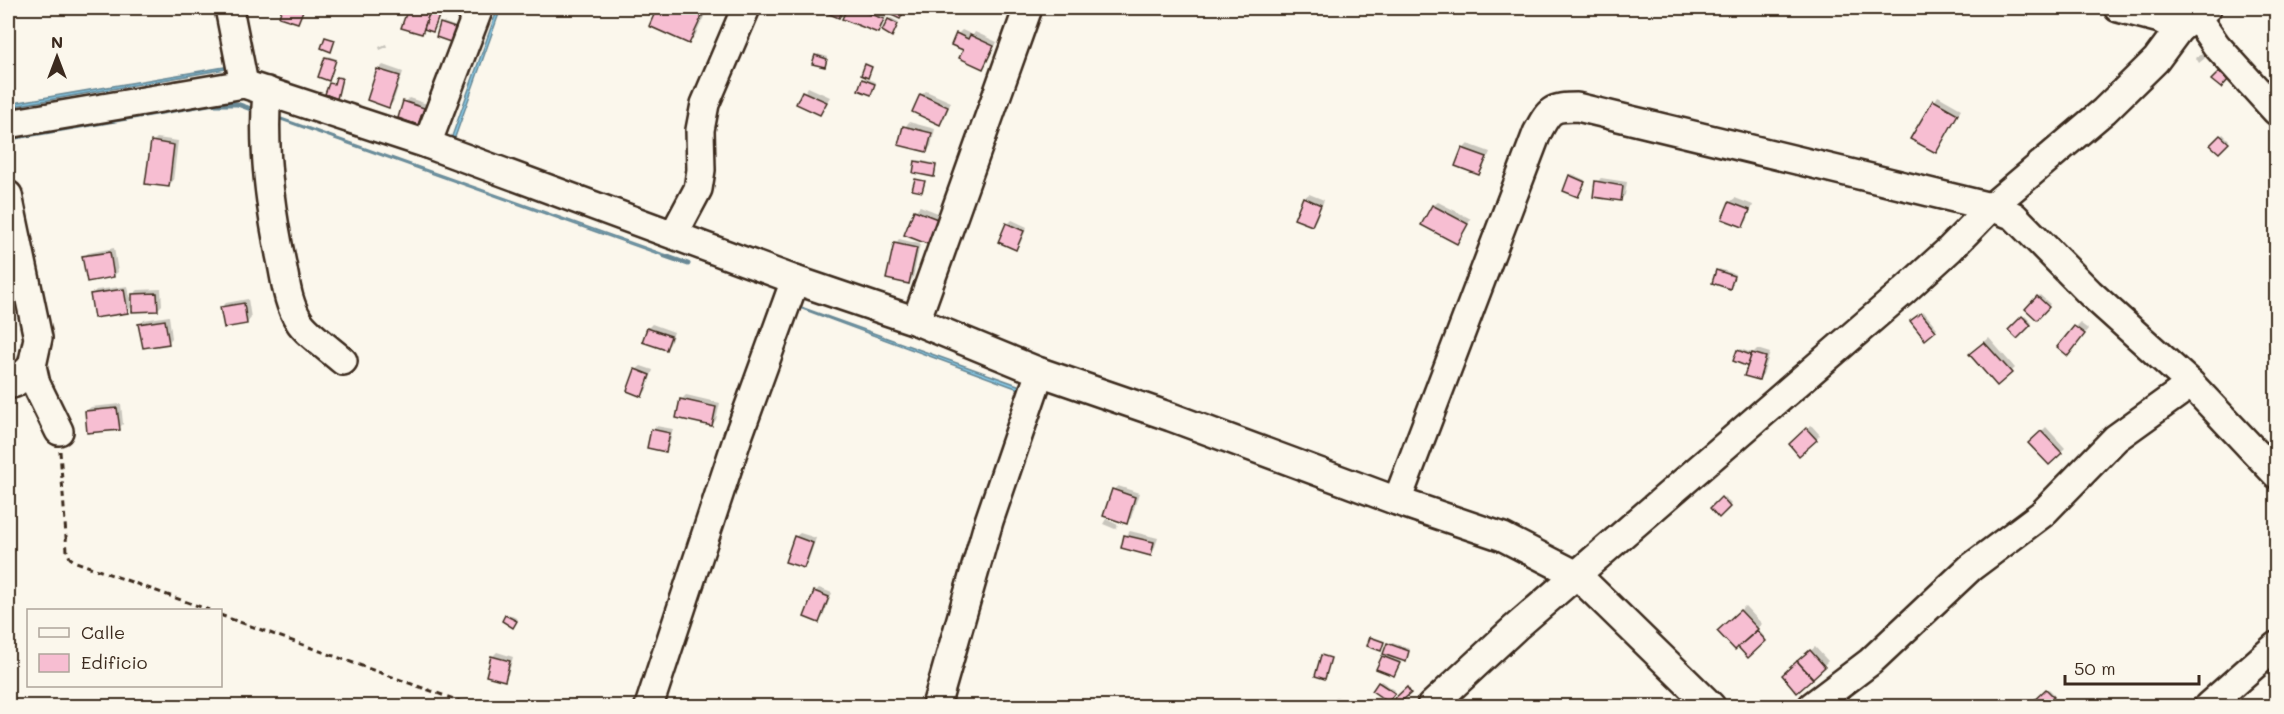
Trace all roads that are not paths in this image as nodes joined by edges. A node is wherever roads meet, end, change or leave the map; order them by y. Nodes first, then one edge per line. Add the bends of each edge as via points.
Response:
1 (229, 8) edge
2 (479, 8) edge
3 (746, 8) edge
4 (1028, 8) edge
5 (2118, 8) edge
6 (2193, 19) edge
7 (255, 87) junction
8 (2277, 111) edge
9 (8, 124) edge
10 (427, 144) junction
11 (8, 195) edge
12 (1991, 207) junction
13 (674, 234) junction
14 (795, 280) junction
15 (916, 321) junction
16 (343, 361) dead end
17 (32, 366) junction
18 (1040, 372) junction
19 (2191, 384) junction
20 (8, 385) edge
21 (59, 431) road end
22 (2277, 474) edge
23 (1397, 501) junction
24 (1576, 574) junction
25 (2277, 646) edge
26 (649, 706) edge
27 (936, 706) edge
28 (1431, 706) edge
29 (1711, 706) edge
30 (1812, 706) edge
31 (2208, 706) edge

1 - 7 street
2 - 10 street
3 - 13 street via 705,104 698,189
4 - 15 street
5 - 6 street via 2160,19
6 - 8 street
6 - 12 street via 2103,111
7 - 9 street
7 - 10 street
7 - 16 street via 264,123 277,241 288,298 300,323
10 - 13 street
11 - 17 street via 38,338
12 - 19 street via 2014,216 2090,293
12 - 23 street via 1577,106 1560,107 1547,114 1537,133
12 - 24 street via 1904,291
13 - 14 street
14 - 15 street
14 - 26 street
15 - 18 street
17 - 20 street
17 - 21 street via 36,384
18 - 23 street
18 - 27 street via 989,520
19 - 22 street
19 - 30 street via 2116,438 2042,514 1970,568 1870,662
23 - 24 street via 1503,537
24 - 28 street
24 - 29 street
25 - 31 street

